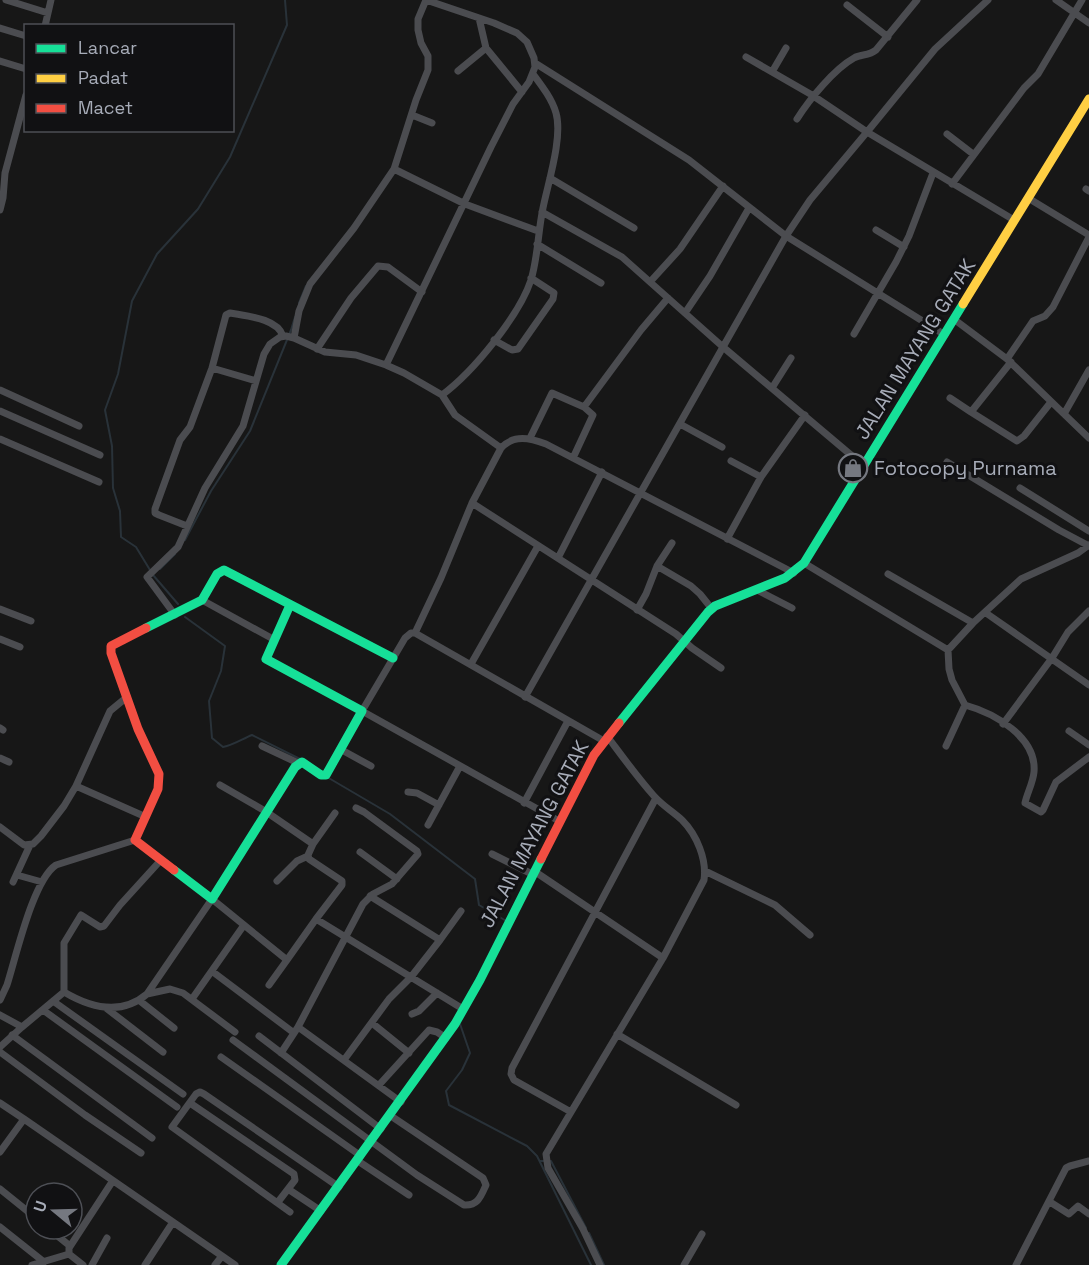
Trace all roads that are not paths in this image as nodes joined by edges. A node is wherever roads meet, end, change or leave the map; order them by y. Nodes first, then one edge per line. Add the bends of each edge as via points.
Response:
1 (6, 0) edge
2 (51, 0) edge
3 (426, 0) edge
4 (917, 0) edge
5 (988, 0) edge
6 (1056, 0) edge
7 (1082, 0) edge
8 (847, 5) dead end
9 (48, 13) junction
10 (1075, 13) junction
11 (479, 18) junction
12 (1089, 23) edge
13 (45, 24) edge
14 (0, 28) edge
15 (24, 35) edge
16 (888, 37) junction
17 (486, 48) junction
18 (786, 48) dead end
19 (746, 57) dead end
20 (0, 61) edge
21 (535, 63) junction
22 (24, 68) edge
23 (458, 71) dead end
24 (772, 72) junction
25 (533, 74) junction
26 (522, 92) junction
27 (812, 96) junction
28 (1089, 99) edge
29 (24, 102) edge
30 (412, 115) junction
31 (797, 119) dead end
32 (432, 123) dead end
33 (867, 132) junction
34 (947, 134) dead end
35 (973, 154) junction
36 (394, 169) junction
37 (933, 173) junction
38 (550, 178) junction
39 (952, 184) junction
40 (2, 186) edge
41 (723, 186) junction
42 (1028, 198) junction
43 (465, 204) junction
44 (750, 208) junction
45 (0, 210) edge
46 (542, 212) junction
47 (1014, 220) junction
48 (634, 228) dead end
49 (876, 230) dead end
50 (538, 231) junction
51 (786, 236) junction
52 (1089, 236) edge
53 (537, 244) junction
54 (904, 247) junction
55 (531, 278) junction
56 (650, 282) junction
57 (601, 283) dead end
58 (422, 292) junction
59 (878, 293) junction
60 (668, 298) junction
61 (685, 313) junction
62 (955, 320) junction
63 (854, 334) dead end
64 (945, 335) junction
65 (288, 337) junction
66 (494, 340) junction
67 (723, 347) junction
68 (316, 349) junction
69 (791, 358) dead end
70 (1009, 360) junction
71 (386, 365) junction
72 (212, 368) junction
73 (1089, 370) edge
74 (256, 381) junction
75 (772, 388) junction
76 (0, 390) edge
77 (442, 395) junction
78 (950, 398) dead end
79 (1052, 402) junction
80 (584, 407) junction
81 (0, 411) edge
82 (971, 412) junction
83 (1064, 414) junction
84 (805, 415) junction
85 (680, 424) junction
86 (79, 426) dead end
87 (530, 438) junction
88 (1089, 438) edge
89 (0, 439) edge
90 (722, 447) dead end
91 (501, 448) junction
92 (100, 455) dead end
93 (573, 458) junction
94 (730, 461) dead end
95 (947, 462) dead end
96 (864, 466) junction
97 (602, 472) junction
98 (761, 477) junction
99 (99, 482) dead end
100 (1020, 488) dead end
101 (641, 493) junction
102 (472, 503) junction
103 (1068, 518) junction
104 (187, 526) junction
105 (1059, 530) junction
106 (1089, 531) edge
107 (727, 539) junction
108 (672, 543) dead end
109 (538, 546) junction
110 (1089, 546) edge
111 (558, 558) junction
112 (804, 563) junction
113 (657, 566) junction
114 (794, 573) junction
115 (888, 574) dead end
116 (592, 581) junction
117 (757, 590) junction
118 (202, 600) junction
119 (290, 605) junction
120 (792, 608) dead end
121 (0, 609) edge
122 (712, 609) junction
123 (637, 610) junction
124 (1089, 611) edge
125 (986, 613) junction
126 (175, 615) junction
127 (31, 621) dead end
128 (973, 623) junction
129 (416, 633) junction
130 (0, 639) edge
131 (273, 639) junction
132 (683, 640) junction
133 (20, 647) dead end
134 (948, 650) junction
135 (393, 658) junction
136 (1052, 658) junction
137 (471, 664) junction
138 (721, 668) dead end
139 (1089, 686) edge
140 (127, 697) junction
141 (525, 697) junction
142 (969, 706) junction
143 (362, 711) junction
144 (568, 721) junction
145 (1003, 724) junction
146 (1069, 731) dead end
147 (606, 739) junction
148 (1089, 745) edge
149 (262, 746) dead end
150 (946, 747) dead end
151 (340, 749) junction
152 (1089, 757) edge
153 (0, 758) edge
154 (9, 762) dead end
155 (298, 763) junction
156 (371, 766) dead end
157 (460, 766) junction
158 (220, 785) dead end
159 (76, 786) junction
160 (408, 792) dead end
161 (656, 798) junction
162 (524, 803) junction
163 (439, 804) junction
164 (356, 808) dead end
165 (266, 811) junction
166 (335, 813) dead end
167 (146, 817) junction
168 (559, 821) junction
169 (428, 825) dead end
170 (0, 827) edge
171 (135, 840) junction
172 (313, 844) junction
173 (30, 845) junction
174 (360, 852) dead end
175 (492, 854) dead end
176 (308, 856) junction
177 (155, 857) junction
178 (705, 871) junction
179 (533, 872) junction
180 (397, 879) junction
181 (277, 881) dead end
182 (42, 882) junction
183 (370, 896) junction
184 (212, 898) junction
185 (461, 911) dead end
186 (594, 912) junction
187 (316, 919) junction
188 (244, 925) junction
189 (810, 935) dead end
190 (346, 937) junction
191 (440, 940) junction
192 (663, 958) junction
193 (286, 960) junction
194 (213, 972) junction
195 (411, 977) junction
196 (269, 985) dead end
197 (64, 992) junction
198 (437, 993) junction
199 (147, 994) junction
200 (192, 999) junction
201 (0, 1000) edge
202 (52, 1001) junction
203 (140, 1001) junction
204 (106, 1008) junction
205 (464, 1009) junction
206 (43, 1010) junction
207 (412, 1014) dead end
208 (0, 1015) edge
209 (372, 1023) junction
210 (22, 1027) junction
211 (174, 1028) dead end
212 (296, 1030) junction
213 (617, 1034) junction
214 (12, 1035) junction
215 (259, 1036) dead end
216 (446, 1038) junction
217 (0, 1047) edge
218 (0, 1052) edge
219 (163, 1052) dead end
220 (282, 1053) junction
221 (409, 1053) junction
222 (221, 1058) dead end
223 (344, 1060) junction
224 (379, 1085) junction
225 (183, 1094) dead end
226 (401, 1102) junction
227 (190, 1103) junction
228 (3, 1105) edge
229 (736, 1105) dead end
230 (177, 1107) dead end
231 (571, 1112) junction
232 (0, 1114) edge
233 (391, 1116) junction
234 (24, 1119) junction
235 (381, 1130) junction
236 (152, 1138) dead end
237 (372, 1141) junction
238 (0, 1152) edge
239 (141, 1153) dead end
240 (359, 1158) junction
241 (1088, 1163) edge
242 (112, 1182) junction
243 (339, 1187) junction
244 (0, 1189) edge
245 (288, 1189) junction
246 (409, 1195) dead end
247 (278, 1202) junction
248 (1050, 1202) junction
249 (24, 1208) edge
250 (321, 1211) junction
251 (290, 1212) dead end
252 (1089, 1214) edge
253 (173, 1222) junction
254 (0, 1227) edge
255 (702, 1234) dead end
256 (107, 1238) dead end
257 (60, 1241) edge
258 (69, 1250) junction
259 (222, 1256) junction
260 (44, 1262) junction
261 (1017, 1262) edge
262 (32, 1265) edge
263 (83, 1265) edge
264 (92, 1265) edge
265 (145, 1265) edge
266 (215, 1265) edge
267 (235, 1265) edge
268 (281, 1265) edge
269 (600, 1265) edge
270 (684, 1265) edge
271 (1025, 1265) edge

1 - 9 street
2 - 9 street
3 - 11 street
3 - 30 street via 418,30 429,64
4 - 16 street
5 - 33 street via 935,49
6 - 10 street
7 - 10 street
8 - 16 street
9 - 13 street
10 - 12 street
10 - 35 street via 1038,74
11 - 17 street
11 - 21 street via 522,37
14 - 15 street
16 - 27 street via 871,54 851,59
17 - 23 street
17 - 26 street
18 - 24 street
19 - 24 street
20 - 22 street
21 - 25 street
21 - 41 street via 692,162
24 - 27 street
25 - 26 street
25 - 38 street via 557,116
26 - 43 street
27 - 31 street
27 - 33 street
28 - 42 street, JALAN MAYANG GATAK
29 - 40 street
30 - 32 street
30 - 36 street
33 - 37 street
33 - 51 street via 810,200
34 - 35 street
35 - 39 street
36 - 43 street
36 - 65 street via 310,284
37 - 39 street
37 - 54 street
38 - 46 street
38 - 48 street
39 - 47 street
40 - 45 street
41 - 44 street
41 - 56 street via 680,249
42 - 47 street, JALAN MAYANG GATAK
42 - 52 street
43 - 50 street
43 - 58 street
44 - 51 street
44 - 61 street
46 - 50 street
46 - 56 street via 622,257
47 - 62 street, JALAN MAYANG GATAK
49 - 54 street
50 - 53 street
51 - 59 street
51 - 67 street
52 - 70 street via 1053,307 1033,321
53 - 55 street
53 - 57 street
54 - 59 street
55 - 66 street
55 - 66 street via 554,293 553,299 518,349 512,350
56 - 60 street
58 - 68 street via 388,267 378,266
58 - 71 street
59 - 63 street
59 - 64 street
60 - 61 street
60 - 80 street
61 - 67 street
62 - 64 street, JALAN MAYANG GATAK
62 - 70 street
64 - 96 street, JALAN MAYANG GATAK
65 - 68 street
65 - 72 street via 272,324 228,314
65 - 74 street via 267,349
66 - 77 street
67 - 75 street
67 - 85 street
68 - 71 street via 356,355
69 - 75 street
70 - 79 street
70 - 82 street
71 - 77 street
72 - 74 street
72 - 104 street via 155,509 155,513
73 - 83 street
74 - 104 street via 243,426 220,460
75 - 84 street
76 - 86 street
77 - 91 street via 455,415
78 - 82 street
79 - 82 street via 1017,441
79 - 83 street
80 - 87 street via 553,393
80 - 93 street via 593,415
81 - 92 street
83 - 88 street
84 - 96 street
84 - 98 street
85 - 90 street
85 - 101 street
87 - 91 street via 511,441
87 - 93 street
89 - 99 street
91 - 102 street
93 - 97 street
94 - 98 street
95 - 105 street
96 - 112 street, JALAN MAYANG GATAK
97 - 101 street
97 - 111 street
98 - 107 street
100 - 103 street
101 - 107 street
101 - 116 street
102 - 109 street
102 - 129 street
103 - 105 street
103 - 106 street
104 - 126 street via 178,547 148,579
105 - 110 street
107 - 114 street
108 - 113 street
109 - 111 street
109 - 137 street
110 - 125 street via 1021,579
111 - 116 street
112 - 114 street, JALAN MAYANG GATAK
112 - 134 street
113 - 122 street via 691,586
113 - 123 street
114 - 117 street, JALAN MAYANG GATAK
115 - 128 street
116 - 123 street
116 - 141 street
117 - 120 street
117 - 122 street, JALAN MAYANG GATAK
118 - 119 street via 217,574 224,570
118 - 126 street
118 - 131 street
119 - 131 street
119 - 135 street
121 - 127 street
122 - 132 street, JALAN MAYANG GATAK
123 - 132 street
124 - 136 street via 1068,632
125 - 128 street
125 - 136 street
126 - 140 street via 110,648
128 - 134 street
129 - 135 street via 405,638
129 - 137 street
130 - 133 street
131 - 143 street via 265,656 268,661
132 - 138 street
132 - 147 street, JALAN MAYANG GATAK
134 - 142 street via 952,680
135 - 143 street
136 - 139 street
136 - 145 street
137 - 141 street
140 - 159 street via 110,711
140 - 167 street via 159,774 158,789
141 - 144 street
142 - 145 street
142 - 150 street
143 - 151 street
143 - 157 street
144 - 147 street
144 - 162 street
145 - 152 street via 1024,738 1032,753 1034,774 1025,802 1038,812 1043,810 1056,782
146 - 148 street
147 - 161 street
147 - 168 street, JALAN MAYANG GATAK via 591,759
149 - 155 street
151 - 155 street via 326,775
151 - 156 street
153 - 154 street
155 - 165 street
157 - 162 street
157 - 163 street
158 - 165 street
159 - 167 street
159 - 173 street via 41,836
160 - 163 street
161 - 178 street via 684,821 702,853
161 - 186 street
162 - 168 street
163 - 169 street
164 - 180 street via 418,852
165 - 172 street
165 - 184 street
166 - 172 street
167 - 171 street
168 - 179 street, JALAN MAYANG GATAK
170 - 173 street via 19,842
171 - 177 street
171 - 182 street via 56,865
172 - 176 street
173 - 182 street via 15,879
174 - 180 street
175 - 179 street
176 - 181 street via 297,861
176 - 187 street via 342,882
177 - 184 street
177 - 197 street via 104,926 81,915 64,943
178 - 189 street via 775,905
178 - 192 street via 701,888
179 - 186 street
179 - 205 street, JALAN MAYANG GATAK
180 - 183 street
182 - 201 street
183 - 190 street
183 - 191 street
184 - 188 street
184 - 199 street
185 - 191 street
186 - 192 street
186 - 231 street via 511,1071 514,1080
187 - 190 street
187 - 193 street
188 - 193 street
188 - 194 street
190 - 195 street
190 - 212 street
191 - 195 street
192 - 213 street
193 - 196 street
194 - 200 street
194 - 212 street
195 - 198 street
195 - 209 street
197 - 202 street
197 - 204 street
198 - 205 street
198 - 207 street
199 - 200 street via 170,989
199 - 203 street
200 - 237 street via 234,1036
202 - 206 street
202 - 225 street
203 - 204 street
203 - 211 street
204 - 219 street
205 - 216 street, JALAN MAYANG GATAK
206 - 210 street
206 - 230 street
208 - 210 street
209 - 221 street
209 - 223 street
210 - 214 street
212 - 220 street
212 - 223 street
213 - 229 street
213 - 231 street
214 - 217 street
214 - 236 street
215 - 220 street
216 - 221 street via 429,1030
216 - 226 street, JALAN MAYANG GATAK
218 - 239 street
220 - 235 street
221 - 224 street
222 - 240 street
223 - 224 street
224 - 226 street
226 - 233 street, JALAN MAYANG GATAK
227 - 243 street via 198,1093 204,1094
227 - 245 street via 294,1174 295,1180
227 - 247 street via 172,1127
228 - 232 street
228 - 234 street
231 - 269 street via 546,1158
233 - 235 street, JALAN MAYANG GATAK
233 - 237 street via 483,1178 486,1185 480,1198 465,1205
234 - 238 street
234 - 242 street
235 - 237 street, JALAN MAYANG GATAK
237 - 240 street, JALAN MAYANG GATAK
240 - 243 street, JALAN MAYANG GATAK
240 - 246 street
241 - 248 street via 1068,1167
242 - 253 street
242 - 258 street
243 - 250 street, JALAN MAYANG GATAK
244 - 249 street
245 - 247 street
245 - 250 street
247 - 251 street
248 - 252 street via 1070,1214 1078,1206
248 - 261 street
250 - 268 street, JALAN MAYANG GATAK
253 - 259 street
253 - 265 street
254 - 260 street
255 - 270 street
256 - 264 street
257 - 258 street
258 - 260 street
258 - 263 street
259 - 266 street
259 - 267 street
260 - 262 street
261 - 271 street

